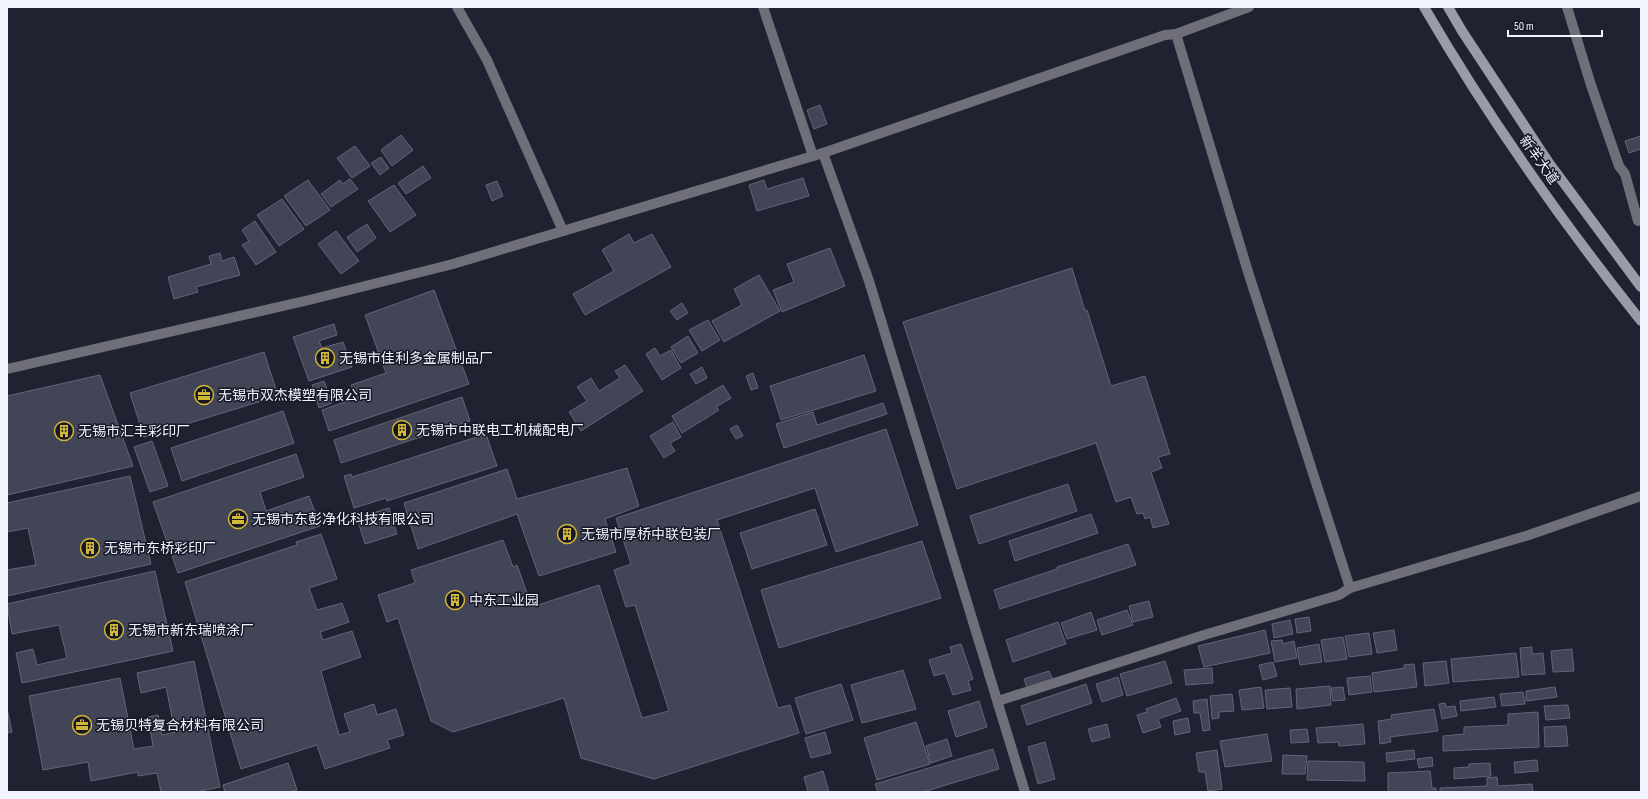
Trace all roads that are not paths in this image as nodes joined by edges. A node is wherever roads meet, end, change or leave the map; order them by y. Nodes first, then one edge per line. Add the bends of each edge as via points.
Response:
1 (457, 7) edge
2 (763, 7) edge
3 (1250, 7) edge
4 (1424, 7) edge
5 (1448, 7) edge
6 (1567, 7) edge
7 (1176, 34) junction
8 (818, 155) junction
9 (1638, 221) dead end
10 (563, 231) junction
11 (1641, 287) edge
12 (1641, 321) edge
13 (7, 369) edge
14 (1641, 496) edge
15 (1350, 588) junction
16 (998, 701) junction
17 (1025, 792) edge

1 - 10 street via 487,60
2 - 8 street
3 - 7 street
4 - 12 main road, 新羊大道 via 1510,144 1604,276
5 - 11 main road, 新羊大道 via 1549,163
6 - 9 street via 1591,86 1625,174
7 - 8 street via 1165,35
7 - 15 street via 1249,275
8 - 10 street
8 - 16 street via 869,281
10 - 13 street via 453,264 309,300
14 - 15 street via 1529,535
15 - 16 street via 1339,595
16 - 17 street

